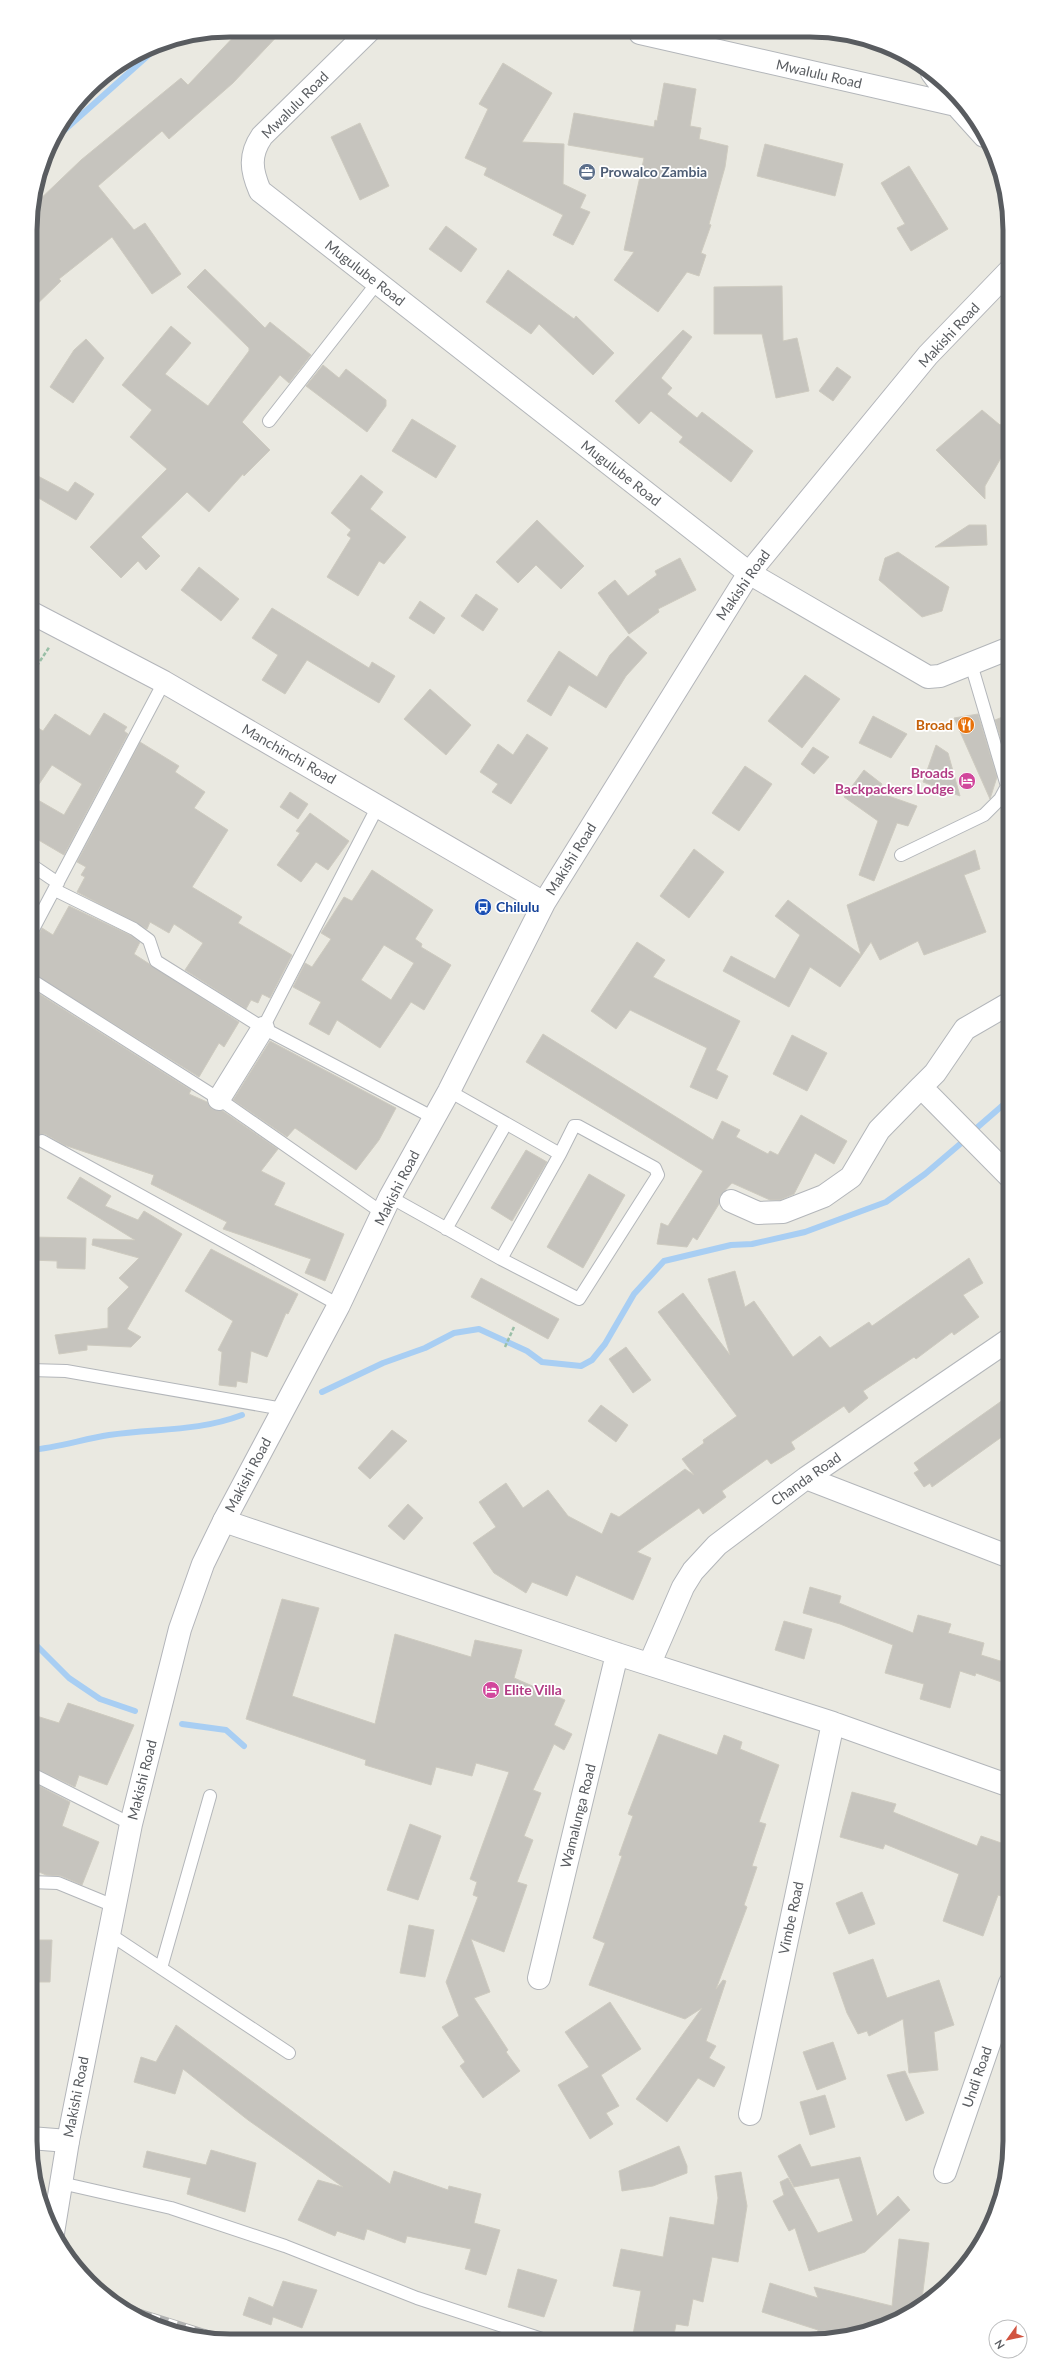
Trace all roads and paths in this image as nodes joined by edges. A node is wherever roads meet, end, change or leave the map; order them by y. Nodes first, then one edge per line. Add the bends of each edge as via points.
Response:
1 (363, 37) edge
2 (662, 37) edge
3 (953, 101) edge
4 (956, 105) junction
5 (961, 111) edge
6 (260, 191) joint
7 (1003, 277) edge
8 (377, 283) junction
9 (269, 421) dead end
10 (748, 573) junction
11 (37, 616) edge
12 (61, 628) junction
13 (1003, 651) edge
14 (971, 664) junction
15 (37, 665) edge
16 (164, 682) junction
17 (1003, 772) edge
18 (1003, 793) edge
19 (378, 806) junction
20 (901, 855) dead end
21 (37, 870) edge
22 (56, 886) junction
23 (544, 903) junction
24 (37, 922) edge
25 (37, 983) edge
26 (1003, 1007) edge
27 (263, 1028) junction
28 (921, 1087) junction
29 (449, 1091) junction
30 (219, 1099) junction
31 (434, 1118) junction
32 (506, 1124) junction
33 (42, 1141) dead end
34 (560, 1154) junction
35 (1003, 1170) edge
36 (731, 1201) dead end
37 (387, 1206) junction
38 (446, 1229) junction
39 (501, 1259) junction
40 (339, 1305) junction
41 (514, 1327) dead end
42 (1003, 1344) edge
43 (505, 1347) dead end
44 (37, 1370) edge
45 (283, 1409) junction
46 (806, 1478) junction
47 (224, 1521) junction
48 (1003, 1554) edge
49 (617, 1654) junction
50 (650, 1663) junction
51 (833, 1723) junction
52 (37, 1777) edge
53 (1003, 1784) edge
54 (210, 1796) dead end
55 (131, 1824) junction
56 (37, 1882) edge
57 (114, 1906) junction
58 (108, 1932) junction
59 (161, 1968) junction
60 (539, 1978) dead end
61 (1003, 2003) edge
62 (289, 2053) dead end
63 (750, 2114) dead end
64 (37, 2139) edge
65 (68, 2141) junction
66 (945, 2172) dead end
67 (61, 2183) junction
68 (55, 2221) edge
69 (527, 2334) edge

1 - 6 street, Mwalulu Road via 262,136 255,146 251,168
2 - 4 street, Mwalulu Road
3 - 4 street
4 - 5 street
6 - 8 street, Mugulube Road
7 - 10 street, Makishi Road via 928,355
8 - 9 lane
8 - 10 street, Mugulube Road
10 - 14 street, Mugulube Road via 928,677 940,676
10 - 23 street, Makishi Road
11 - 12 street, Manchinchi Road
12 - 15 path
12 - 16 street, Manchinchi Road
13 - 14 street, Mugulube Road
14 - 17 lane
16 - 19 street, Manchinchi Road
16 - 22 lane
18 - 20 lane via 984,815
19 - 23 street, Manchinchi Road
19 - 27 lane
21 - 22 lane
22 - 24 lane
22 - 27 lane via 134,929 148,940 156,961
23 - 29 street, Makishi Road
25 - 30 lane
26 - 28 street via 965,1029 935,1074
27 - 30 street
27 - 31 lane
28 - 35 street
28 - 36 street via 879,1130 851,1177 824,1196 783,1212 758,1213
29 - 31 street, Makishi Road
29 - 32 lane
30 - 37 lane
31 - 37 street, Makishi Road
32 - 34 lane
32 - 38 lane
33 - 40 lane
34 - 39 lane
34 - 39 lane via 574,1126 578,1126 655,1168 658,1175 580,1298
37 - 38 lane
37 - 40 street, Makishi Road
38 - 39 lane
40 - 45 street, Makishi Road
41 - 43 path
42 - 46 street, Chanda Road
44 - 45 lane via 66,1371
45 - 47 street, Makishi Road
46 - 48 street
46 - 50 street, Chanda Road via 732,1532 697,1567 683,1587
47 - 49 street
47 - 55 street, Makishi Road via 203,1564 180,1629
49 - 50 street
49 - 60 street, Wamalunga Road
50 - 51 street
51 - 53 street
51 - 63 street, Vimbe Road
52 - 55 lane
54 - 59 lane
55 - 57 street, Makishi Road
56 - 57 lane via 58,1883
57 - 58 street, Makishi Road
58 - 59 lane
58 - 65 street, Makishi Road
59 - 62 lane
61 - 66 street, Undi Road
64 - 65 street
65 - 67 street, Makishi Road
67 - 68 street, Makishi Road
67 - 69 lane via 171,2208 285,2246 417,2298

